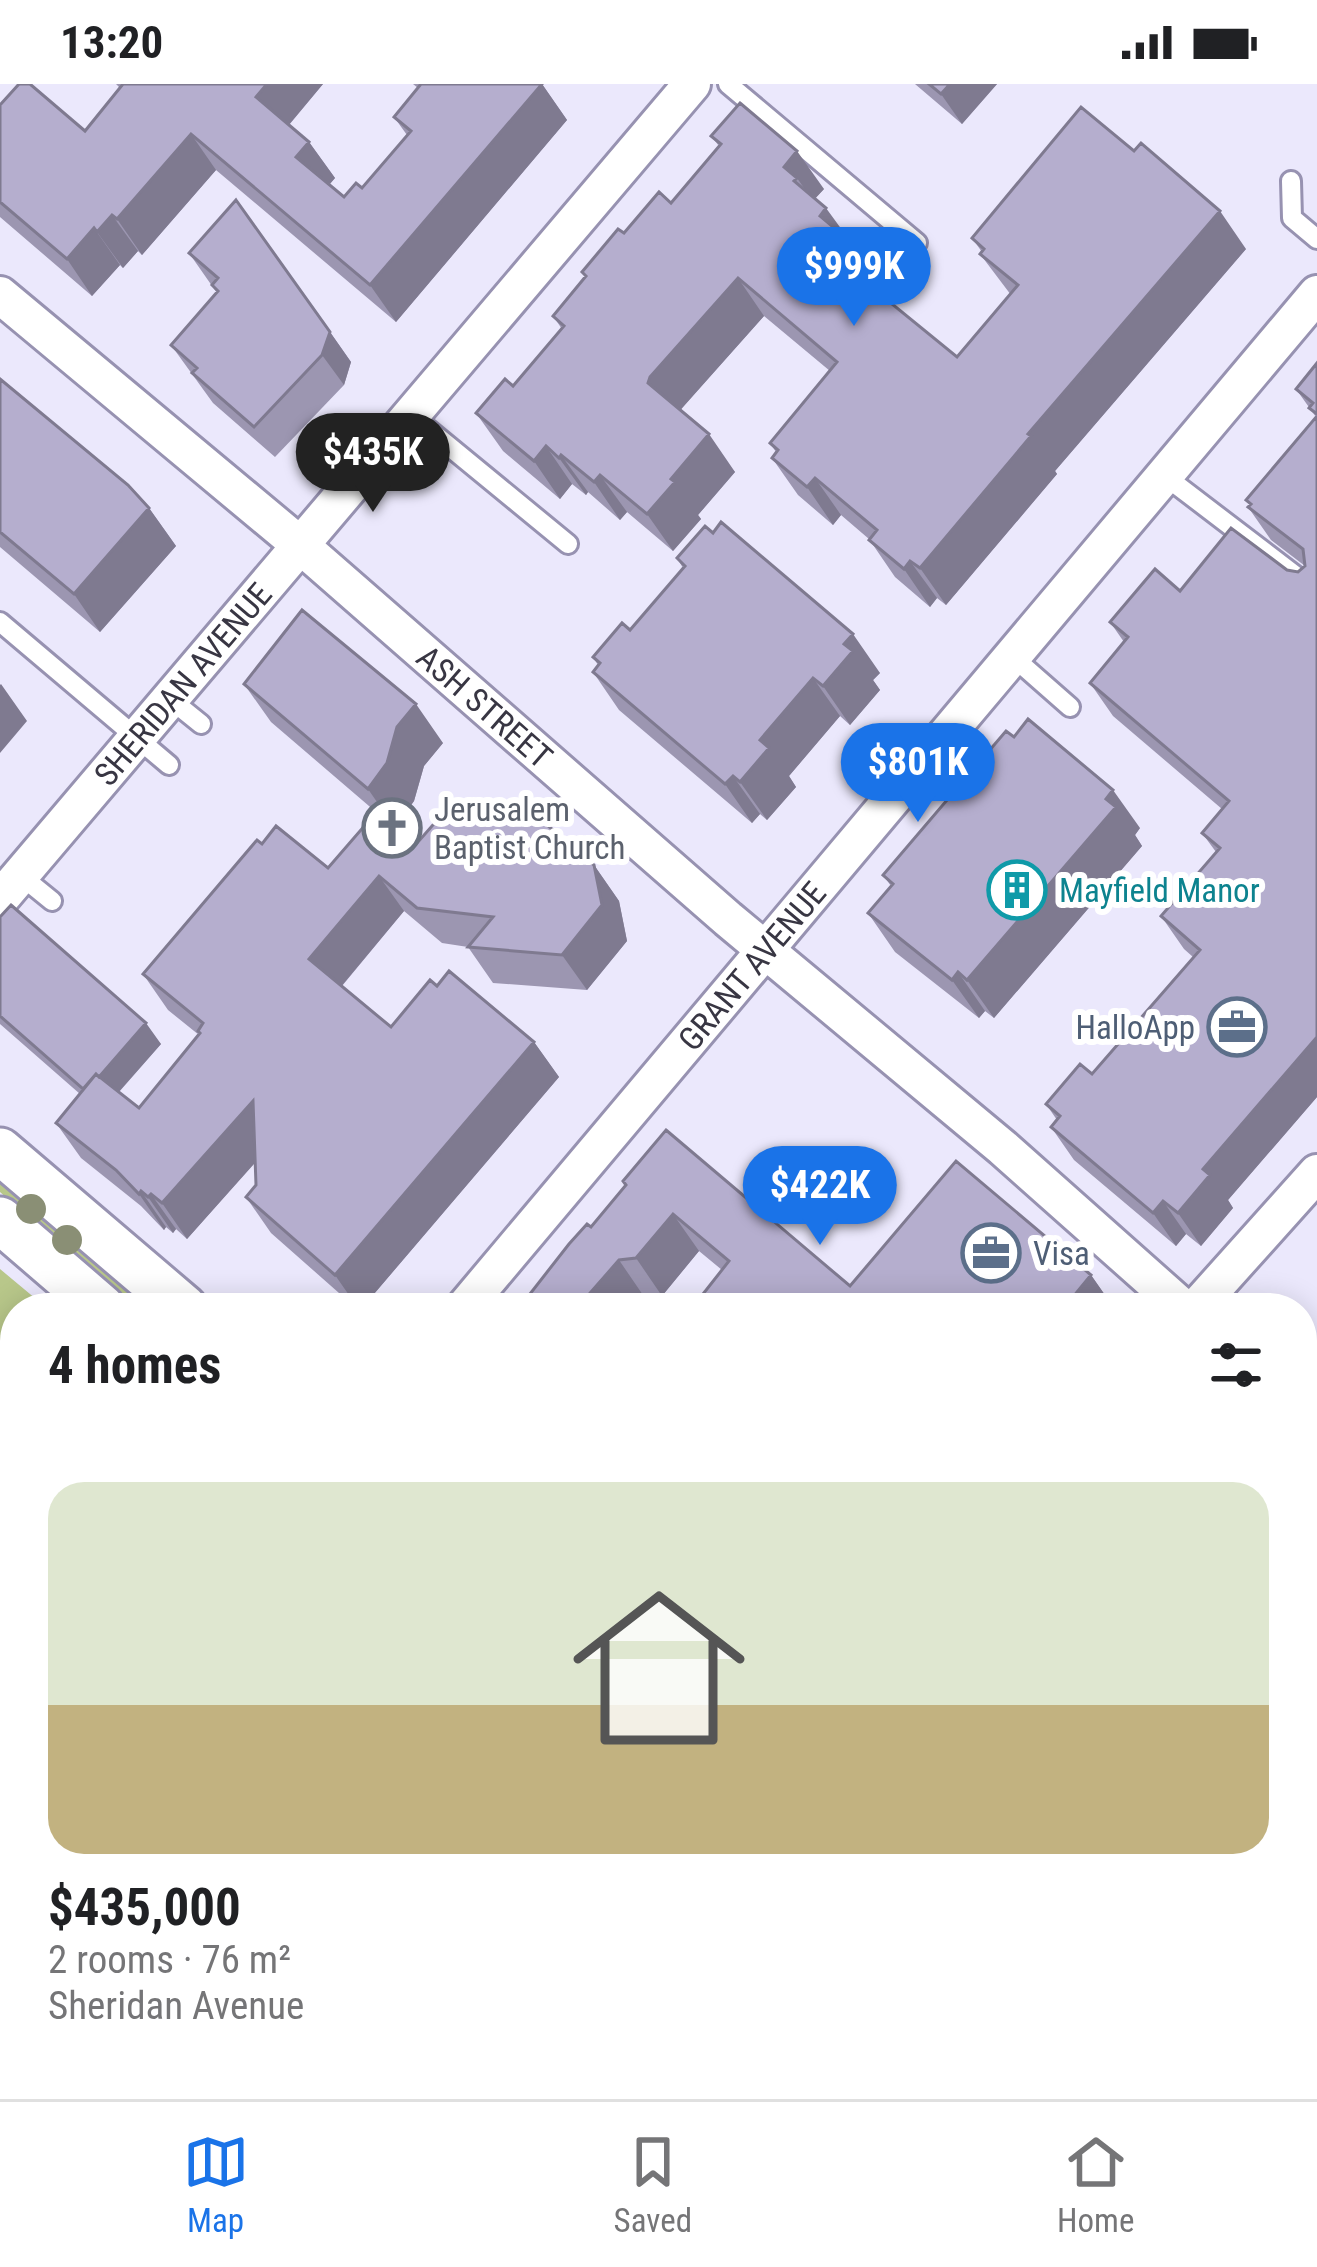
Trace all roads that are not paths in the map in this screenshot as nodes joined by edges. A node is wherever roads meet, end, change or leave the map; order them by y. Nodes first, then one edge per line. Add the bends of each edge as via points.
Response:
1 (692, 84) edge
2 (728, 84) edge
3 (1291, 181) dead end
4 (1317, 239) edge
5 (917, 243) dead end
6 (1317, 295) edge
7 (0, 296) edge
8 (411, 415) junction
9 (1165, 476) junction
10 (568, 544) dead end
11 (300, 545) junction
12 (1317, 592) edge
13 (0, 622) edge
14 (1013, 657) junction
15 (170, 699) junction
16 (1070, 707) dead end
17 (201, 724) dead end
18 (137, 737) junction
19 (169, 764) dead end
20 (10, 887) edge
21 (52, 901) dead end
22 (765, 951) junction
23 (0, 1151) edge
24 (1317, 1173) edge
25 (0, 1220) edge
26 (85, 1293) edge
27 (166, 1293) edge
28 (477, 1293) edge
29 (1166, 1293) edge
30 (1209, 1293) edge

1 - 8 street, SHERIDAN AVENUE
2 - 5 lane
3 - 4 lane via 1292,218
6 - 9 street, GRANT AVENUE
7 - 11 street, ASH STREET
8 - 10 lane
8 - 11 street, SHERIDAN AVENUE via 345,503
9 - 12 lane
9 - 14 street, GRANT AVENUE
11 - 15 street, SHERIDAN AVENUE
11 - 22 street, ASH STREET via 512,714
13 - 18 lane
14 - 16 lane
14 - 22 street, GRANT AVENUE
15 - 17 lane
15 - 18 street, SHERIDAN AVENUE
18 - 19 lane
18 - 20 street, SHERIDAN AVENUE
20 - 21 lane
22 - 28 street, GRANT AVENUE
22 - 29 street, ASH STREET
23 - 27 street
24 - 30 street
25 - 26 street

